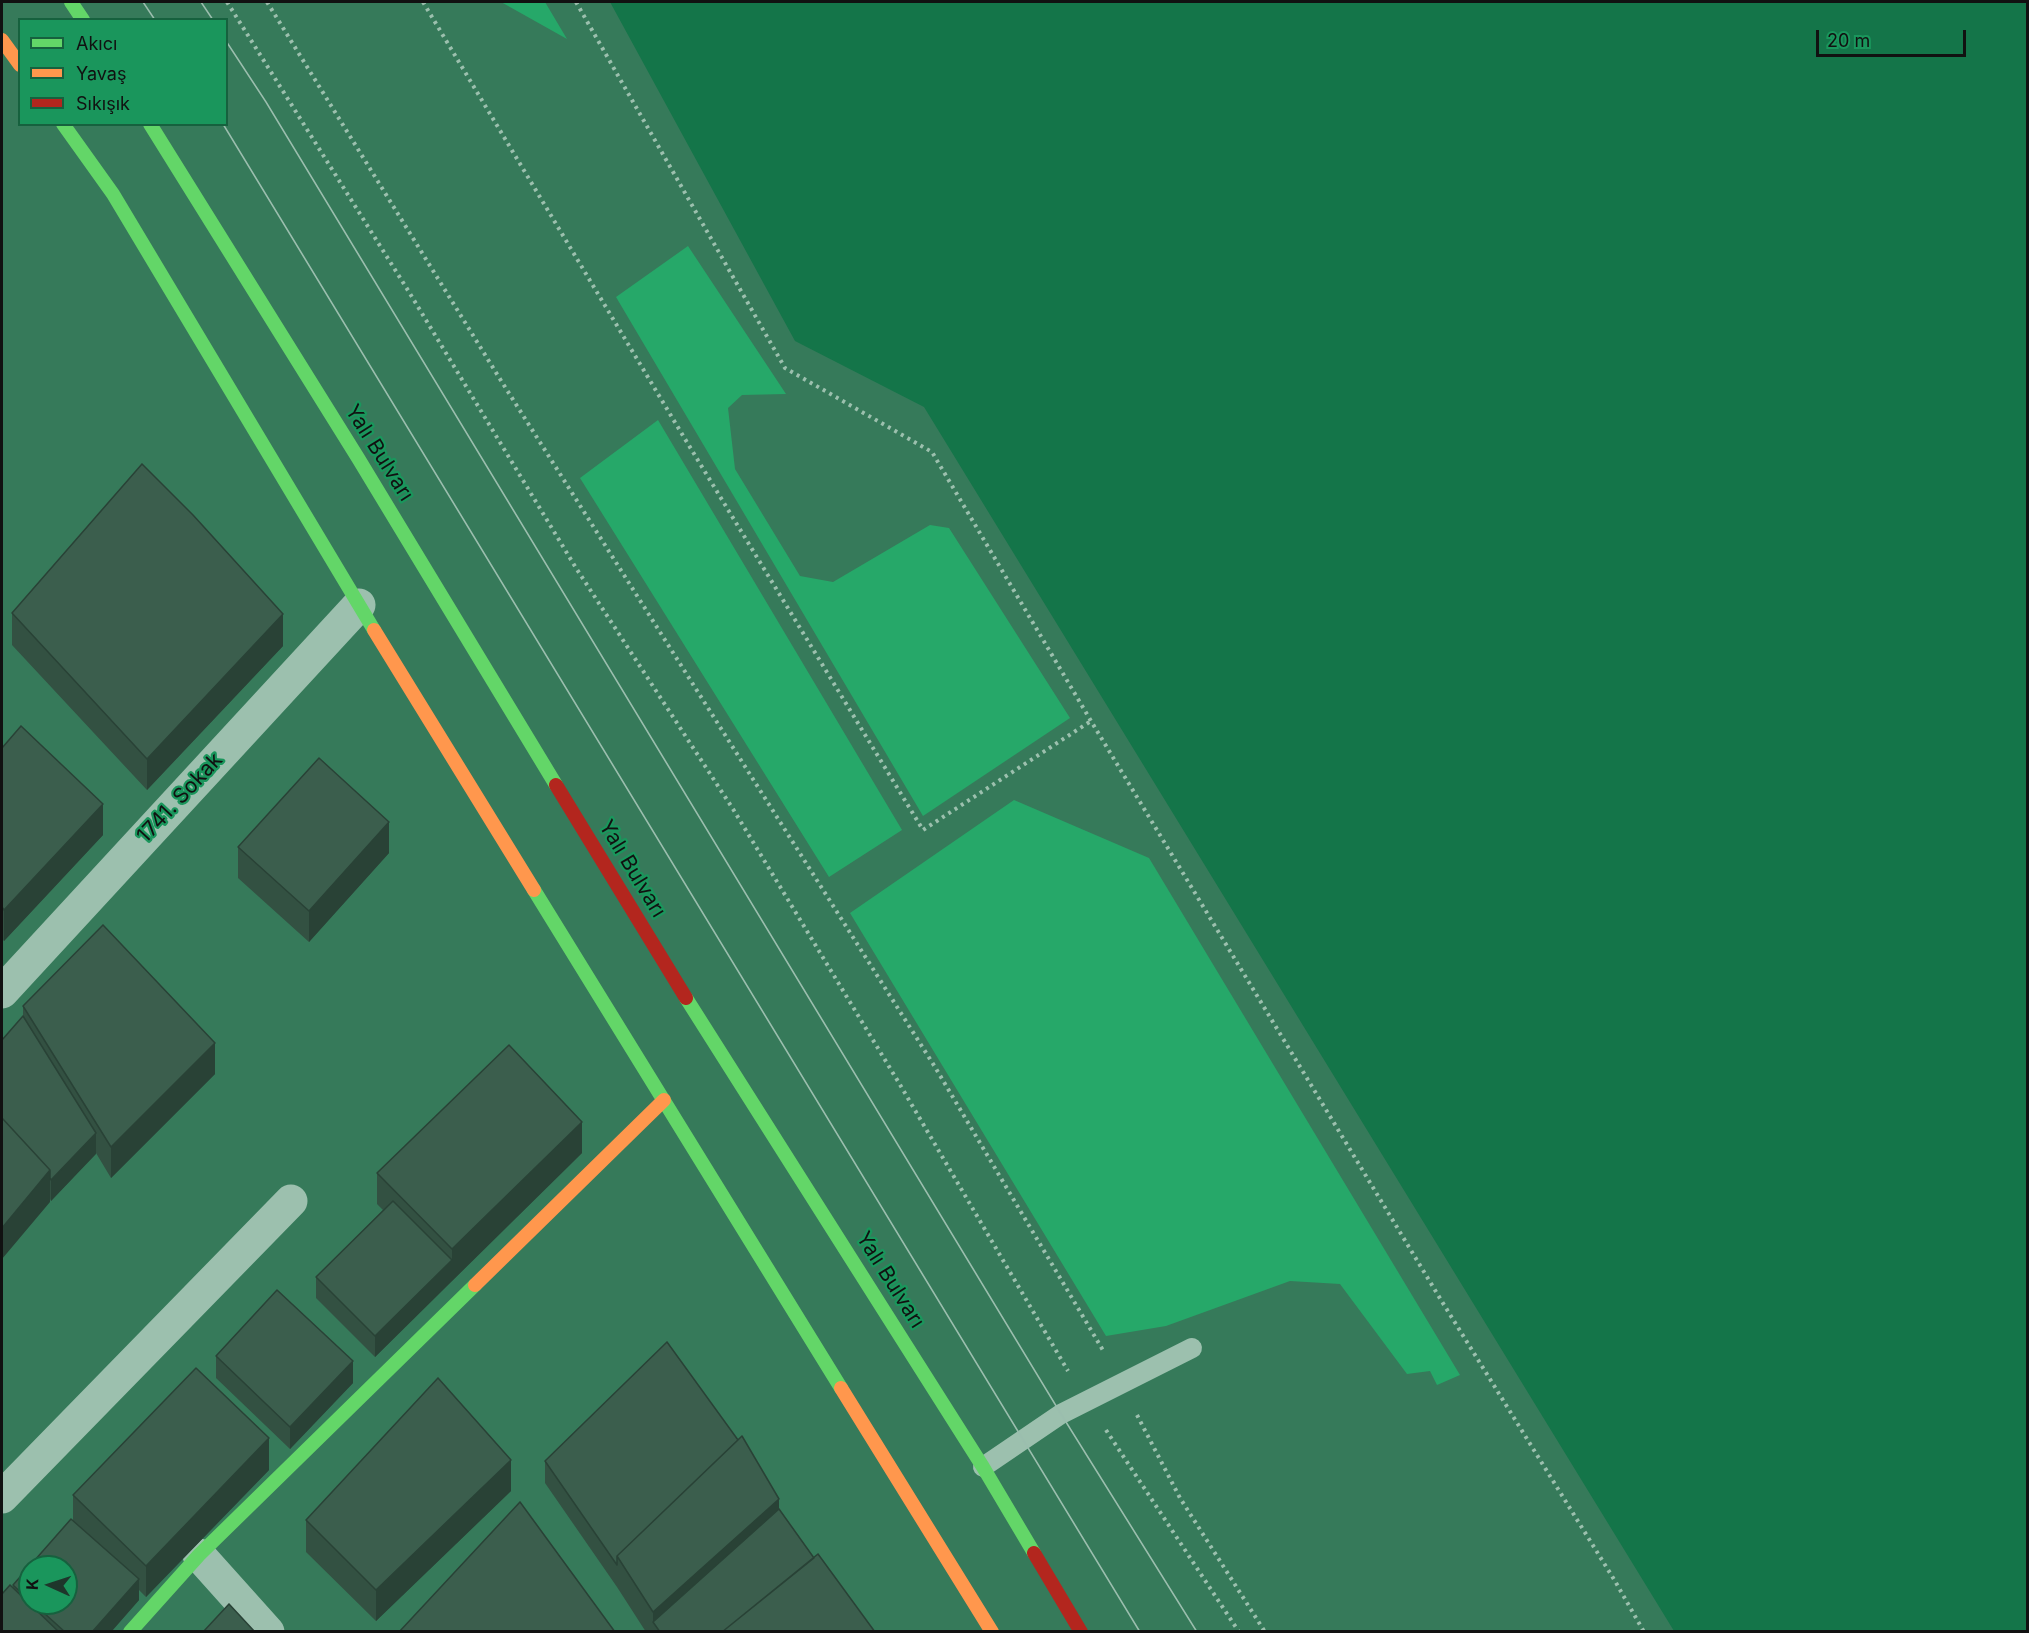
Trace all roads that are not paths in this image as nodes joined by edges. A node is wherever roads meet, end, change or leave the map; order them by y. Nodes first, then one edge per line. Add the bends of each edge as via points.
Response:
1 (71, 2) edge
2 (82, 18) edge
3 (2, 40) edge
4 (18, 62) edge
5 (64, 126) edge
6 (151, 126) edge
7 (359, 605) junction
8 (2, 992) edge
9 (664, 1100) junction
10 (291, 1201) dead end
11 (1192, 1347) dead end
12 (983, 1467) junction
13 (2, 1497) edge
14 (199, 1555) junction
15 (130, 1632) edge
16 (268, 1632) edge
17 (992, 1632) edge
18 (1081, 1632) edge

1 - 2 main road
3 - 4 main road
5 - 7 main road via 113,194
6 - 12 main road, Yalı Bulvarı via 694,1012
7 - 8 street, 1741. Sokak
7 - 9 main road
9 - 14 main road
9 - 17 main road
10 - 13 street
11 - 12 lane via 1061,1414
12 - 18 main road, Yalı Bulvarı
14 - 15 main road
14 - 16 street

